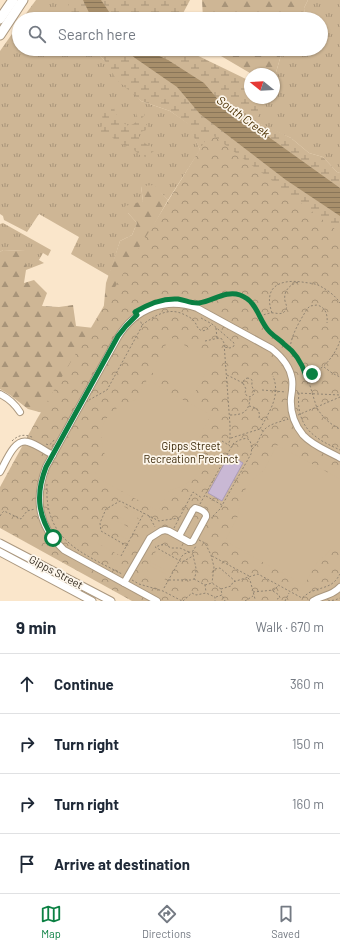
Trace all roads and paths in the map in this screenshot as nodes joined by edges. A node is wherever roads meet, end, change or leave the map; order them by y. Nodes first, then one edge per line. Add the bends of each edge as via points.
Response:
1 (13, 0) edge
2 (23, 0) edge
3 (15, 12) edge
4 (12, 17) edge
5 (0, 19) edge
6 (0, 35) edge
7 (300, 282) junction
8 (196, 303) dead end
9 (340, 303) edge
10 (272, 313) junction
11 (137, 315) junction
12 (260, 317) junction
13 (200, 318) dead end
14 (327, 323) dead end
15 (212, 324) junction
16 (142, 326) junction
17 (216, 327) junction
18 (218, 338) junction
19 (205, 341) dead end
20 (340, 341) edge
21 (224, 346) junction
22 (290, 348) junction
23 (323, 366) junction
24 (226, 374) junction
25 (273, 376) dead end
26 (306, 376) junction
27 (340, 378) edge
28 (243, 384) junction
29 (262, 390) dead end
30 (275, 391) junction
31 (292, 392) junction
32 (299, 393) junction
33 (312, 393) junction
34 (0, 394) edge
35 (340, 395) edge
36 (250, 397) junction
37 (87, 402) dead end
38 (249, 406) junction
39 (20, 412) dead end
40 (230, 415) junction
41 (264, 421) junction
42 (260, 429) junction
43 (340, 429) edge
44 (264, 431) dead end
45 (63, 436) junction
46 (230, 438) junction
47 (37, 439) dead end
48 (222, 441) dead end
49 (12, 442) dead end
50 (42, 442) dead end
51 (228, 445) junction
52 (231, 447) junction
53 (340, 450) edge
54 (53, 455) junction
55 (340, 458) edge
56 (0, 472) edge
57 (47, 485) dead end
58 (205, 496) junction
59 (200, 504) dead end
60 (48, 506) junction
61 (222, 506) junction
62 (40, 508) junction
63 (144, 513) junction
64 (210, 514) dead end
65 (0, 516) edge
66 (149, 516) junction
67 (179, 518) dead end
68 (158, 533) junction
69 (179, 536) junction
70 (199, 540) dead end
71 (0, 543) edge
72 (196, 545) dead end
73 (127, 546) junction
74 (193, 551) junction
75 (0, 552) edge
76 (189, 552) junction
77 (211, 555) junction
78 (121, 556) dead end
79 (193, 556) junction
80 (179, 561) junction
81 (214, 569) junction
82 (340, 574) edge
83 (250, 576) junction
84 (247, 577) junction
85 (194, 578) junction
86 (126, 580) junction
87 (168, 580) junction
88 (337, 580) junction
89 (235, 581) junction
90 (340, 581) edge
91 (212, 583) junction
92 (205, 585) junction
93 (278, 585) junction
94 (164, 588) dead end
95 (221, 589) junction
96 (272, 590) junction
97 (339, 590) edge
98 (266, 591) junction
99 (253, 592) junction
100 (290, 592) junction
101 (206, 593) junction
102 (222, 595) junction
103 (254, 595) junction
104 (266, 595) dead end
105 (214, 597) junction
106 (340, 598) edge
107 (255, 599) dead end
108 (278, 599) dead end
109 (92, 601) edge
110 (111, 601) edge
111 (158, 601) edge
112 (182, 601) edge
113 (215, 601) edge
114 (225, 601) edge
115 (245, 601) edge
116 (285, 601) edge
117 (313, 601) edge
118 (328, 601) edge

1 - 5 highway
2 - 3 highway
4 - 6 highway
7 - 9 path via 318,285
7 - 10 path via 288,288 285,295 285,310 280,314
7 - 10 path via 283,282 275,286 270,295
8 - 12 path via 226,294 239,294 252,302
10 - 12 path
11 - 16 path
11 - 31 street via 149,308 165,304 197,308 278,354 291,374
11 - 45 street via 118,336
12 - 22 path via 269,331
13 - 15 path
14 - 22 path via 323,308 310,306 294,332
15 - 16 path via 202,331 197,329 194,320 179,312 172,312 157,315
15 - 17 path
16 - 37 path via 107,390
17 - 18 path
17 - 21 path via 234,343 230,348
18 - 19 path
18 - 21 path via 222,339
20 - 23 path
21 - 24 path
22 - 26 path via 301,363
23 - 26 path
23 - 27 path
24 - 28 path
24 - 40 path
25 - 30 path
26 - 33 path
28 - 36 path via 246,395
28 - 36 path via 245,378 252,380 254,393
29 - 30 path
30 - 31 path
30 - 41 path via 274,403
31 - 32 path
31 - 55 street via 292,413 299,430 307,439
32 - 33 path
32 - 53 path via 298,406 304,425 314,436
33 - 35 path
33 - 43 path via 324,418
34 - 39 street via 18,407
36 - 38 path
38 - 40 path via 241,414
38 - 41 path via 257,409 259,418
40 - 46 path
41 - 42 path
42 - 44 path
42 - 46 path
45 - 50 path via 58,434 49,445
45 - 54 street
46 - 51 path
47 - 49 path via 22,435
48 - 51 path
51 - 52 path
52 - 58 path
52 - 61 path via 234,442 246,438 250,440 252,452
54 - 56 street via 30,442 21,442 12,450
54 - 62 street via 40,486
57 - 60 path
58 - 59 path
58 - 61 path
60 - 62 path
60 - 86 path via 56,527 68,542
61 - 64 path via 211,519
62 - 65 path via 27,512 20,519 4,511
62 - 86 street via 48,532 64,550
63 - 66 path
63 - 73 path
63 - 73 path via 120,501 106,509 100,524 101,531
66 - 67 path via 159,521
66 - 68 path
68 - 69 street via 165,530
68 - 86 street via 147,542
69 - 69 street via 195,508 205,513 206,517 193,541 188,542
70 - 77 path via 205,543
71 - 110 main road, Gipps Street
72 - 74 path
73 - 78 path
74 - 76 path
74 - 79 path
75 - 109 main road, Gipps Street
76 - 80 path
76 - 80 path via 164,544 155,547
77 - 81 path
77 - 83 path
79 - 80 path
79 - 85 path via 197,570
80 - 87 path
81 - 89 path via 220,568
81 - 91 path
82 - 88 path
83 - 84 path
83 - 93 path via 258,574
84 - 89 path
84 - 99 path
85 - 87 path
85 - 92 path
86 - 111 street
86 - 112 path via 163,591
87 - 94 path
88 - 90 path
88 - 100 path via 302,598
89 - 95 path via 231,586
91 - 92 path
91 - 95 path
92 - 101 path
93 - 96 path
93 - 100 path
95 - 102 path
96 - 98 path
96 - 108 path via 279,595
97 - 117 street
98 - 99 path
98 - 104 path
99 - 103 path
100 - 116 path
101 - 105 path
101 - 112 path via 192,593
102 - 105 path
102 - 114 path
103 - 107 path
103 - 115 path
105 - 113 path
106 - 118 path

